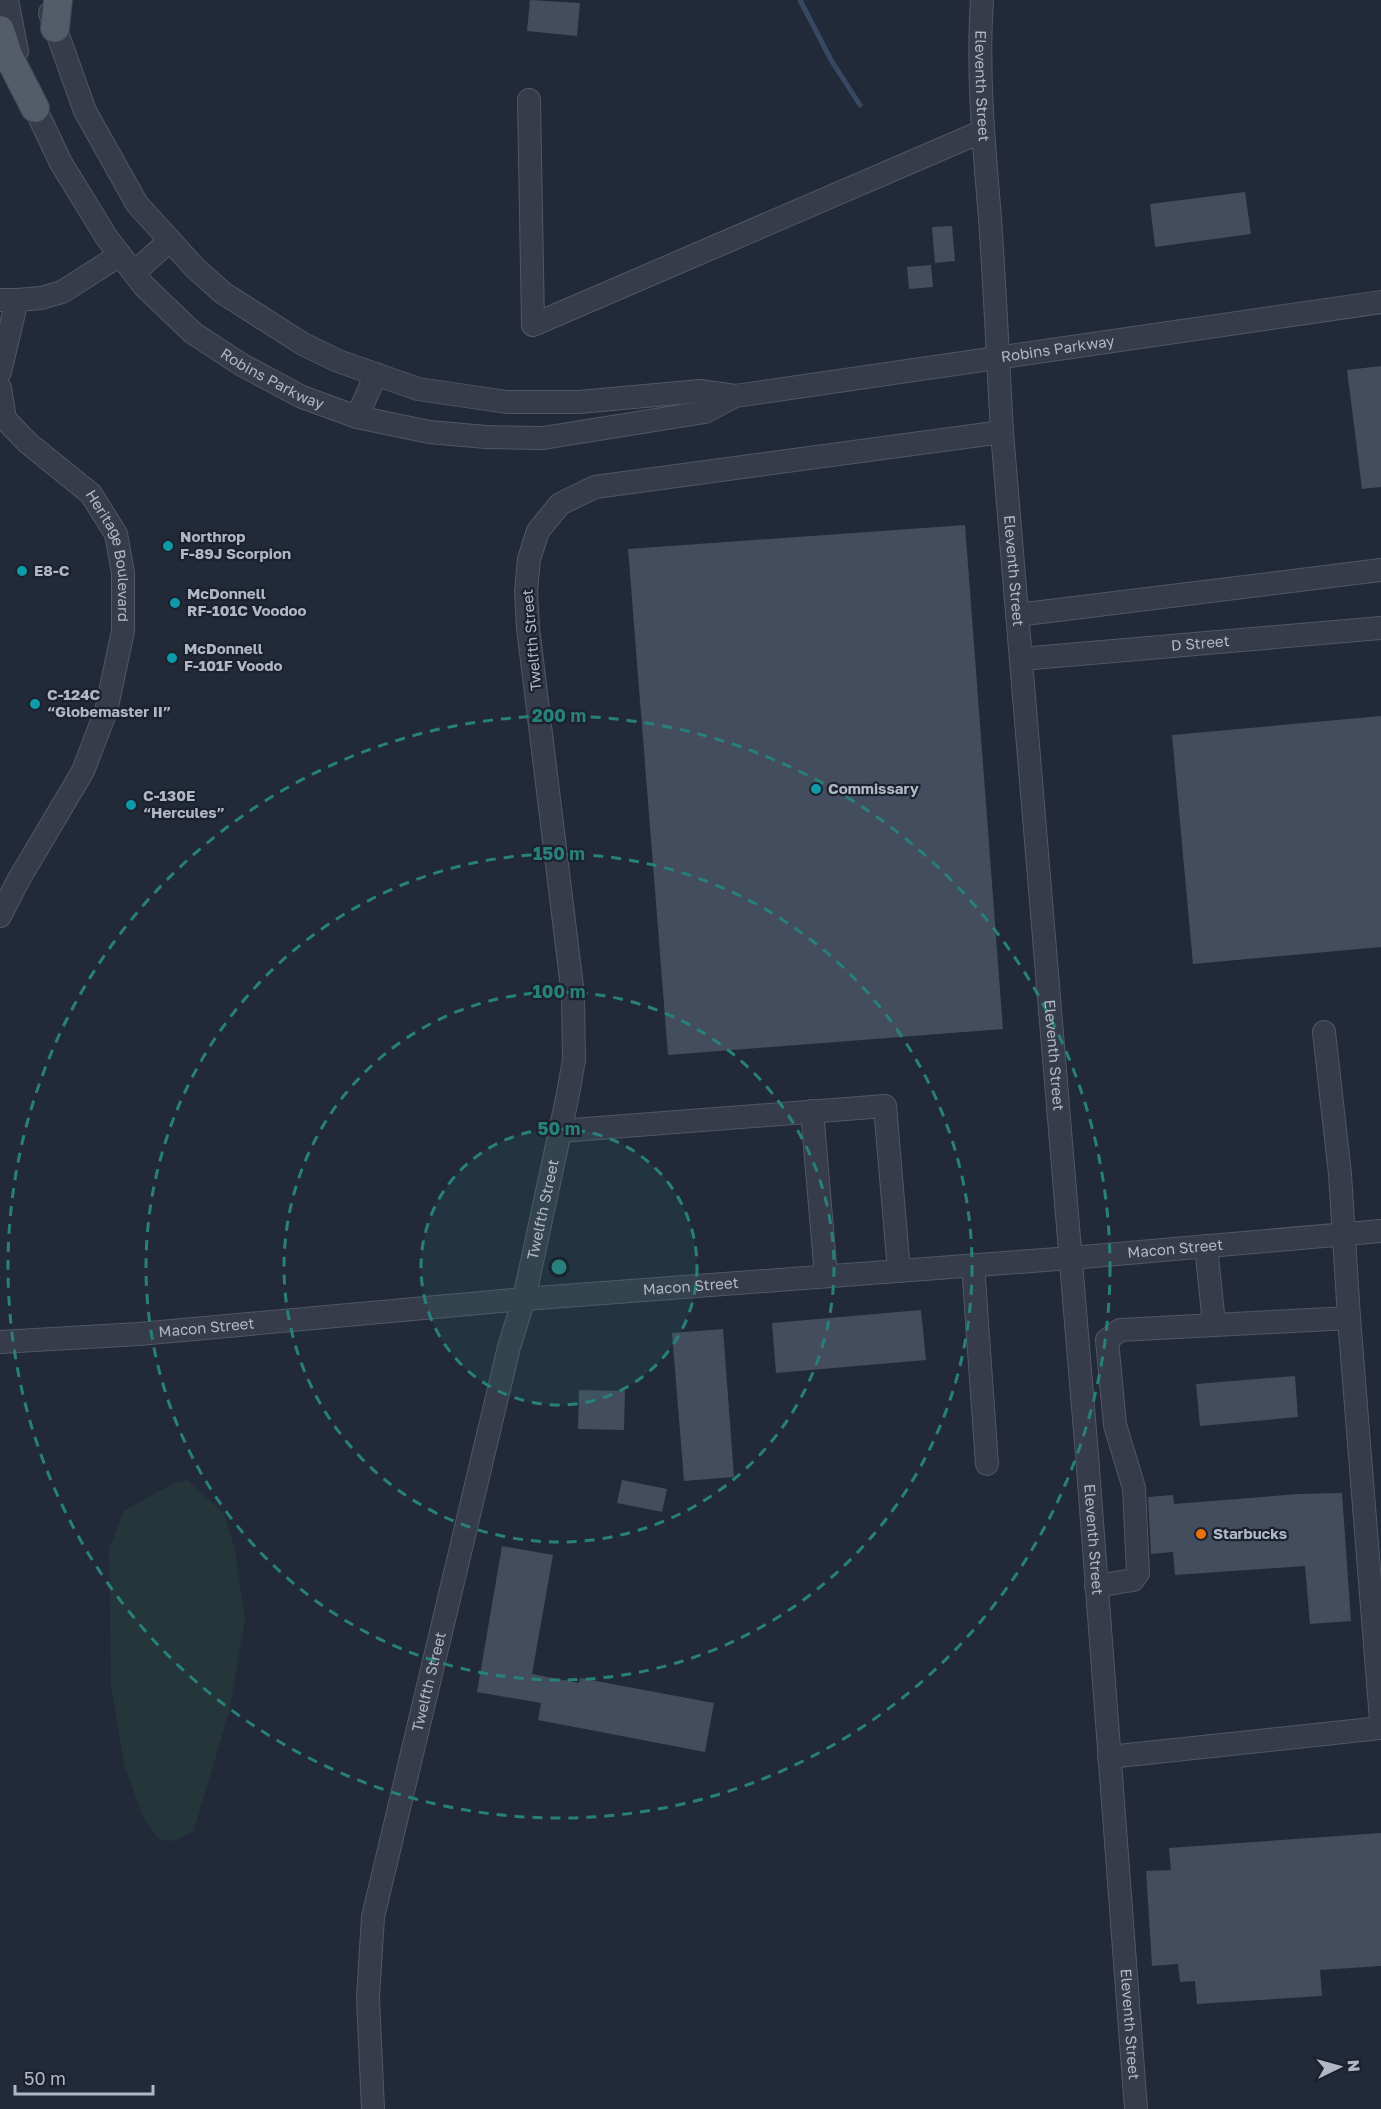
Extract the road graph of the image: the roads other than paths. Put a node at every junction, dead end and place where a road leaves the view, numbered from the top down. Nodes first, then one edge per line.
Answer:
1 (7, 0) edge
2 (46, 0) edge
3 (58, 0) edge
4 (982, 0) edge
5 (55, 28) junction
6 (0, 30) edge
7 (530, 100) dead end
8 (35, 108) junction
9 (983, 131) junction
10 (170, 240) junction
11 (120, 255) junction
12 (134, 273) junction
13 (8, 300) edge
14 (1381, 302) edge
15 (998, 359) junction
16 (0, 372) edge
17 (376, 374) junction
18 (0, 388) edge
19 (735, 396) junction
20 (529, 402) junction
21 (357, 417) junction
22 (1002, 432) junction
23 (524, 437) junction
24 (1381, 570) edge
25 (1017, 615) junction
26 (1381, 628) edge
27 (1021, 659) junction
28 (0, 916) edge
29 (1324, 1032) dead end
30 (812, 1111) junction
31 (560, 1131) junction
32 (1381, 1231) edge
33 (1343, 1234) junction
34 (1206, 1246) junction
35 (1071, 1258) junction
36 (972, 1265) junction
37 (899, 1271) junction
38 (826, 1276) junction
39 (524, 1299) junction
40 (1349, 1318) junction
41 (1214, 1324) junction
42 (0, 1342) edge
43 (987, 1464) dead end
44 (1374, 1541) edge
45 (1096, 1586) junction
46 (1381, 1720) edge
47 (1381, 1728) edge
48 (1109, 1756) junction
49 (373, 2109) edge
50 (1136, 2109) edge

1 - 8 street, Robins Parkway
2 - 5 street, Robins Parkway
3 - 5 main road
4 - 9 street, Eleventh Street
5 - 10 street, Robins Parkway
6 - 8 main road
7 - 9 street
8 - 11 street, Robins Parkway
9 - 15 street, Eleventh Street
10 - 12 street
10 - 17 street, Robins Parkway
11 - 12 street, Robins Parkway
11 - 13 street
12 - 21 street, Robins Parkway
13 - 16 street
14 - 15 street, Robins Parkway
15 - 19 street, Robins Parkway
15 - 22 street, Eleventh Street
17 - 20 street, Robins Parkway
17 - 21 street
18 - 28 street, Heritage Boulevard
19 - 20 street, Robins Parkway
19 - 23 street, Robins Parkway
20 - 23 street
21 - 23 street, Robins Parkway
22 - 25 street, Eleventh Street
22 - 31 street, Twelfth Street
24 - 25 street
25 - 27 street, Eleventh Street
26 - 27 street, D Street
27 - 35 street, Eleventh Street
29 - 33 street
30 - 31 street
30 - 37 street
30 - 38 street
31 - 39 street, Twelfth Street
32 - 33 street, Macon Street
33 - 34 street, Macon Street
33 - 40 street
34 - 35 street, Macon Street
34 - 41 street
35 - 36 street, Macon Street
35 - 45 street, Eleventh Street
36 - 37 street, Macon Street
36 - 43 street
37 - 38 street, Macon Street
38 - 39 street, Macon Street
39 - 42 street, Macon Street
39 - 49 street, Twelfth Street
40 - 41 street
40 - 44 street
41 - 45 street
44 - 46 street
45 - 48 street, Eleventh Street
47 - 48 street
48 - 50 street, Eleventh Street

